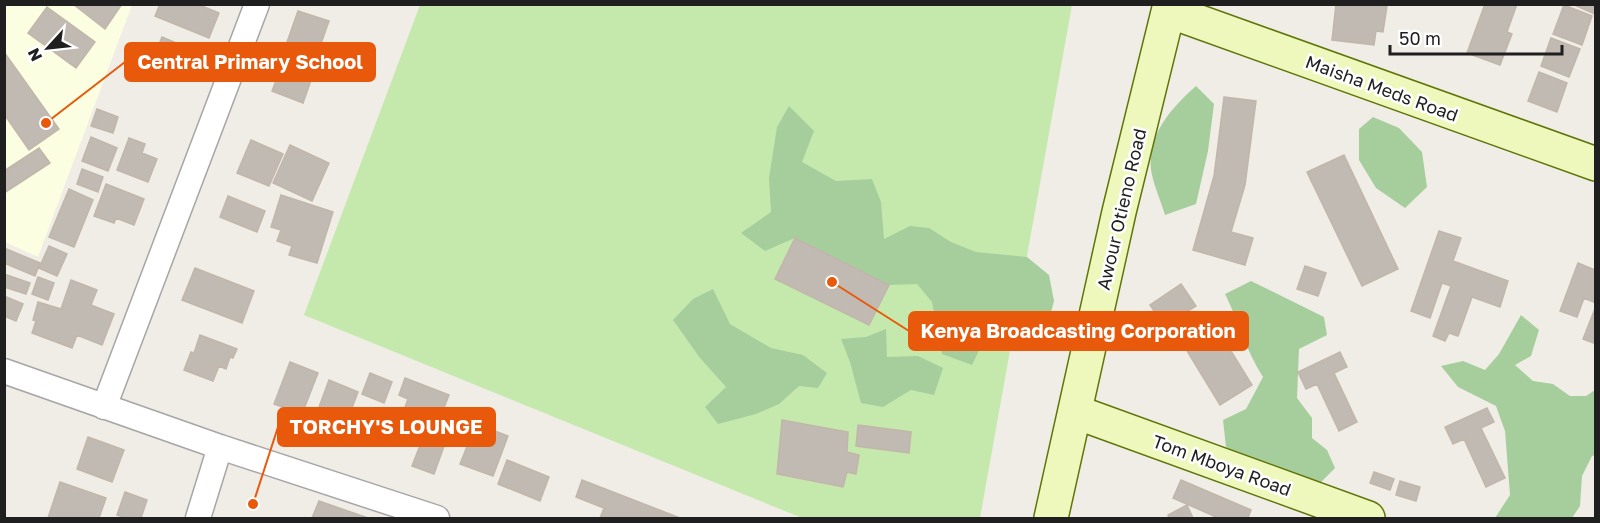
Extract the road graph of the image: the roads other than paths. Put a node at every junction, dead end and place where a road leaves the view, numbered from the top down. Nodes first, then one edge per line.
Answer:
1 (257, 4) edge
2 (1169, 8) edge
3 (1596, 164) edge
4 (4, 370) edge
5 (104, 407) junction
6 (1076, 412) junction
7 (220, 447) junction
8 (410, 514) edge
9 (198, 519) edge
10 (437, 519) edge
11 (1051, 519) edge
12 (1368, 519) edge

1 - 5 street
2 - 3 street, Maisha Meds Road
2 - 6 street, Awour Otieno Road
4 - 5 street
5 - 7 street
6 - 11 street, Awour Otieno Road
6 - 12 street, Tom Mboya Road
7 - 8 street
7 - 9 street
8 - 10 street

